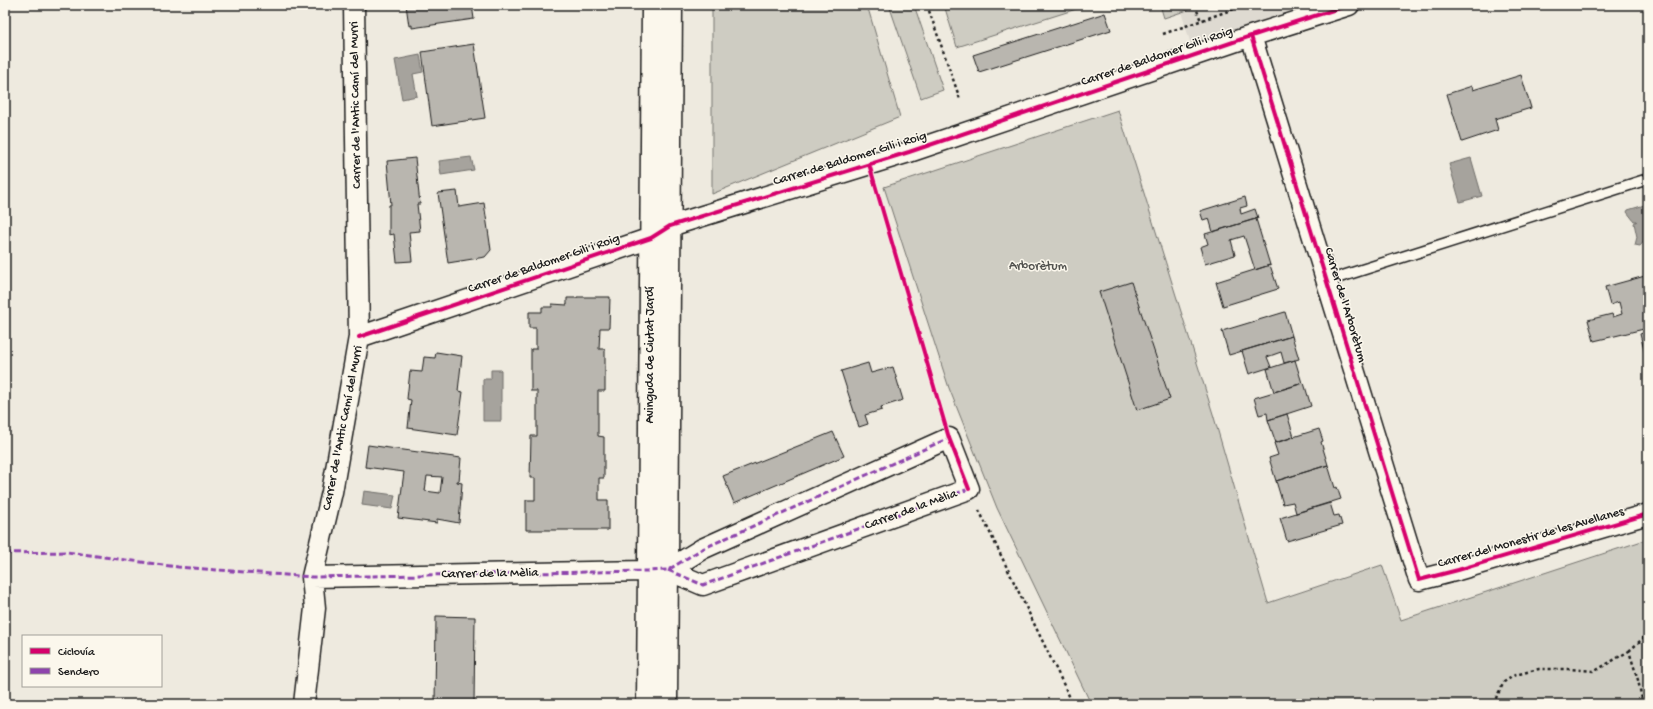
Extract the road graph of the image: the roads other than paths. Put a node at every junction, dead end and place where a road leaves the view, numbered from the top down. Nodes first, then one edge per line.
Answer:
1 (354, 5) edge
2 (652, 5) edge
3 (672, 5) edge
4 (1349, 5) edge
5 (1251, 36) junction
6 (1648, 179) edge
7 (670, 226) junction
8 (651, 238) junction
9 (1327, 281) junction
10 (360, 337) junction
11 (1648, 514) edge
12 (658, 571) junction
13 (312, 578) junction
14 (1419, 580) joint
15 (304, 704) edge
16 (647, 704) edge
17 (667, 704) edge

1 - 10 street, Carrer de l'Antic Camí del Murri
2 - 8 street, Avinguda de Ciutat Jardí
3 - 7 street, Avinguda de Ciutat Jardí
4 - 5 street, Carrer de Baldomer Gili i Roig
5 - 7 street, Carrer de Baldomer Gili i Roig
5 - 9 street, Carrer de l'Arborètum
6 - 9 lane
7 - 8 street, Carrer de Baldomer Gili i Roig
7 - 12 street, Avinguda de Ciutat Jardí
8 - 10 street, Carrer de Baldomer Gili i Roig
8 - 12 street, Avinguda de Ciutat Jardí
9 - 14 street, Carrer de l'Arborètum
10 - 13 street, Carrer de l'Antic Camí del Murri
11 - 14 street, Carrer del Monestir de les Avellanes
12 - 12 street, Carrer de la Mèlia
12 - 13 street, Carrer de la Mèlia
12 - 16 street, Avinguda de Ciutat Jardí
12 - 17 street, Avinguda de Ciutat Jardí
13 - 15 street, Carrer de l'Antic Camí del Murri

